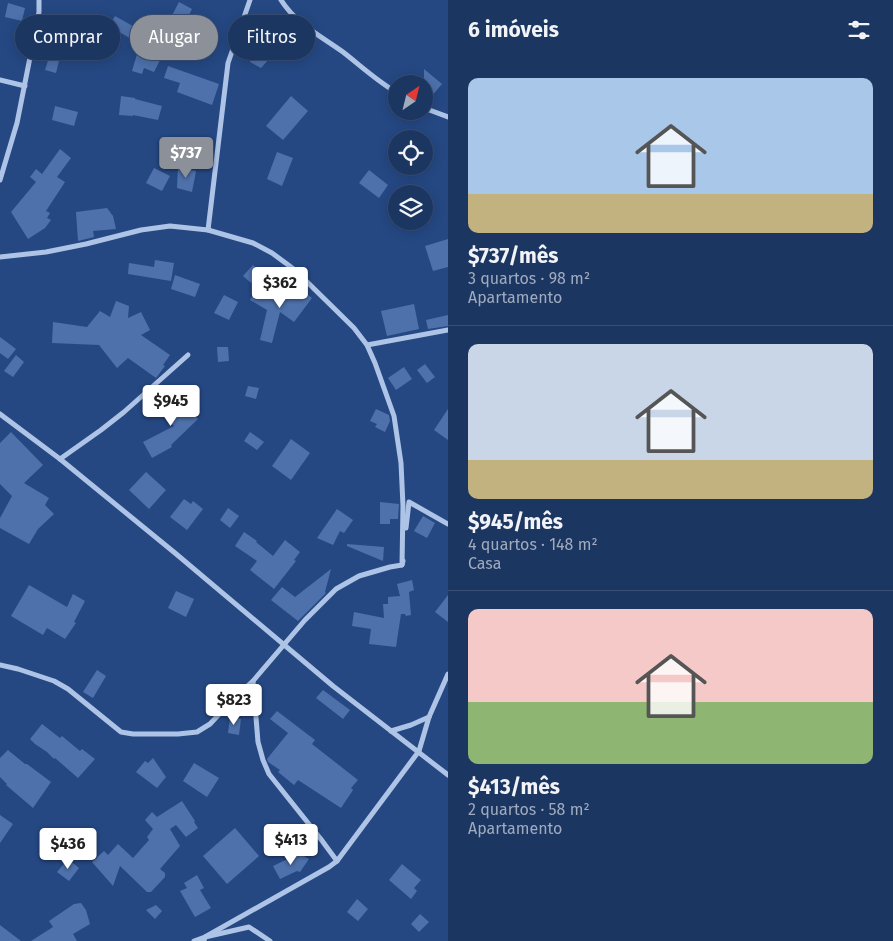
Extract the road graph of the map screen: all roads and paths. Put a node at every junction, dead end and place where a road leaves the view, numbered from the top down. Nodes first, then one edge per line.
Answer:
1 (39, 0) edge
2 (250, 0) edge
3 (281, 0) edge
4 (0, 80) edge
5 (25, 86) junction
6 (388, 87) edge
7 (433, 112) edge
8 (448, 118) edge
9 (0, 180) edge
10 (208, 230) junction
11 (0, 257) edge
12 (448, 330) edge
13 (367, 345) junction
14 (188, 355) dead end
15 (0, 414) edge
16 (60, 460) junction
17 (448, 524) edge
18 (402, 564) junction
19 (283, 645) junction
20 (0, 665) edge
21 (448, 674) edge
22 (253, 681) junction
23 (429, 717) junction
24 (391, 731) junction
25 (419, 752) junction
26 (448, 775) edge
27 (337, 861) junction
28 (205, 939) edge
29 (194, 941) edge
30 (270, 941) edge

1 - 5 street
2 - 10 street
3 - 6 street
4 - 5 street
5 - 9 street
7 - 8 street
10 - 11 street
10 - 13 street
12 - 13 street
13 - 18 street
14 - 16 street
15 - 16 street
16 - 19 street
17 - 18 street
18 - 19 street
19 - 22 street
19 - 24 street
20 - 22 street
21 - 23 street
22 - 27 street
23 - 24 street
23 - 25 street
24 - 25 street
25 - 26 street
25 - 27 street
27 - 28 street
28 - 29 street
28 - 30 street

